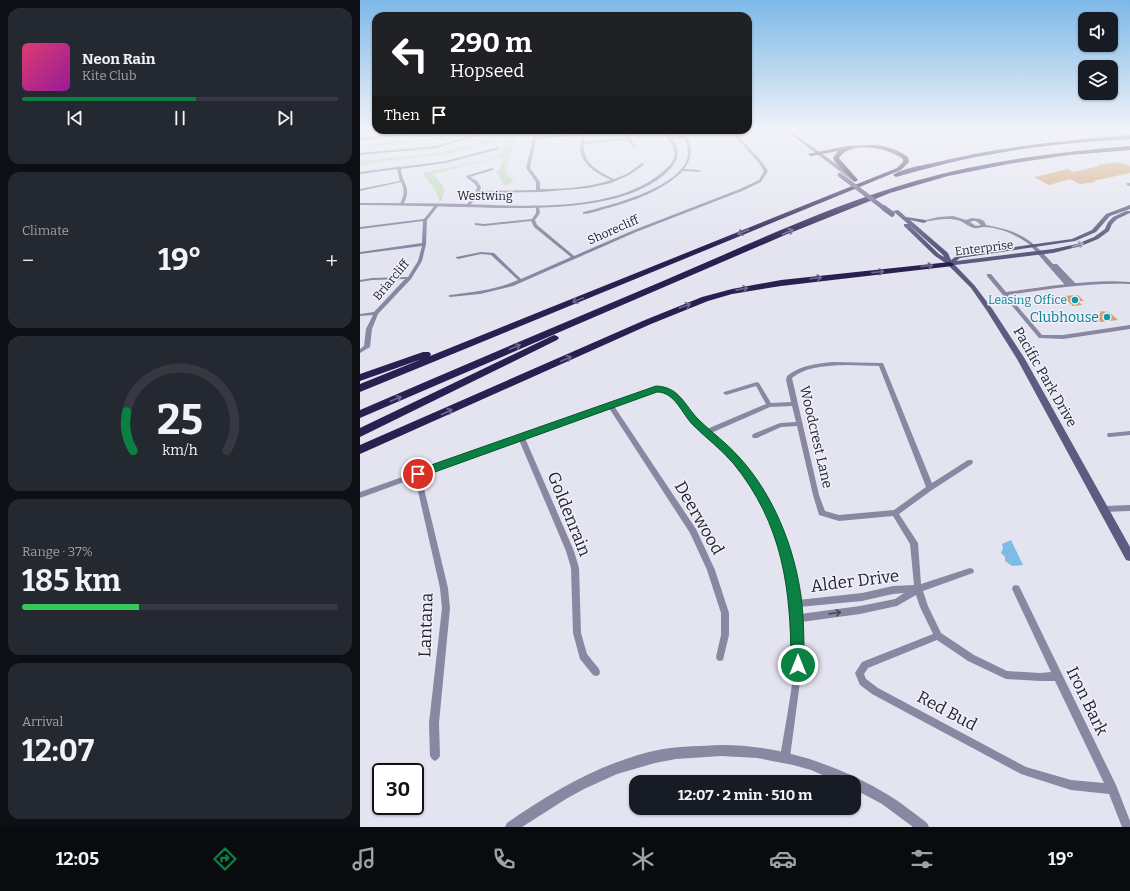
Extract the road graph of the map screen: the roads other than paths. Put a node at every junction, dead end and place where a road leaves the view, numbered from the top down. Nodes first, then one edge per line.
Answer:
1 (389, 169) edge
2 (399, 169) edge
3 (492, 169) dead end
4 (528, 169) edge
5 (594, 169) edge
6 (638, 169) edge
7 (667, 169) edge
8 (765, 169) edge
9 (837, 169) edge
10 (842, 169) edge
11 (898, 169) edge
12 (920, 169) edge
13 (974, 169) edge
14 (683, 170) joint
15 (699, 171) dead end
16 (360, 173) edge
17 (844, 173) junction
18 (613, 180) junction
19 (854, 180) joint
20 (403, 181) junction
21 (360, 190) edge
22 (538, 190) junction
23 (478, 192) junction
24 (360, 204) edge
25 (402, 204) junction
26 (437, 205) junction
27 (468, 205) junction
28 (538, 207) junction
29 (1130, 207) edge
30 (1130, 211) edge
31 (894, 212) junction
32 (584, 213) dead end
33 (779, 217) junction
34 (905, 218) junction
35 (425, 220) junction
36 (533, 220) junction
37 (924, 221) junction
38 (476, 224) dead end
39 (916, 227) junction
40 (360, 228) edge
41 (424, 244) junction
42 (938, 246) junction
43 (1033, 246) junction
44 (752, 247) junction
45 (1040, 252) junction
46 (360, 253) edge
47 (969, 255) junction
48 (458, 258) dead end
49 (574, 258) junction
50 (950, 264) junction
51 (990, 275) dead end
52 (409, 278) junction
53 (520, 280) junction
54 (360, 281) edge
55 (1130, 283) edge
56 (1070, 284) junction
57 (1004, 294) junction
58 (450, 296) dead end
59 (376, 312) junction
60 (360, 315) edge
61 (522, 323) junction
62 (1130, 327) edge
63 (360, 351) edge
64 (360, 378) edge
65 (360, 388) edge
66 (726, 393) dead end
67 (794, 404) junction
68 (769, 405) junction
69 (610, 406) junction
70 (360, 414) edge
71 (798, 424) junction
72 (707, 432) junction
73 (360, 433) edge
74 (1130, 433) edge
75 (1110, 435) dead end
76 (755, 436) dead end
77 (521, 437) junction
78 (360, 450) edge
79 (970, 462) dead end
80 (418, 474) junction
81 (930, 488) junction
82 (360, 495) edge
83 (1130, 508) edge
84 (1104, 509) junction
85 (894, 512) junction
86 (1130, 557) edge
87 (970, 571) dead end
88 (918, 589) junction
89 (1016, 589) dead end
90 (795, 604) junction
91 (796, 619) junction
92 (938, 636) junction
93 (720, 657) dead end
94 (596, 672) dead end
95 (1058, 676) junction
96 (435, 756) dead end
97 (785, 757) junction
98 (834, 775) edge
99 (861, 786) edge
100 (1112, 788) junction
101 (512, 827) edge
102 (923, 827) edge
103 (1128, 827) edge

1 - 16 street
2 - 20 street
3 - 23 street
4 - 22 street
5 - 18 street
6 - 18 street
7 - 28 street, Westwing
8 - 49 street, Shorecliff
9 - 17 main road
10 - 17 highway
11 - 33 highway
12 - 33 highway
44 -> 13 highway
14 - 15 street
14 - 32 street
17 - 19 highway
17 - 31 main road, bridge
18 - 22 street
19 - 31 main road
20 - 21 street
20 - 25 street
22 - 23 street
23 - 27 street
24 - 25 street, Westwing
25 - 26 street, Westwing
26 - 27 street, Westwing
26 - 35 street
27 - 28 street, Westwing
28 - 36 street
29 - 43 main road, Enterprise
45 -> 30 main road, Enterprise
31 - 34 main road, Pacific Park Drive
31 - 50 main road
33 -> 61 highway
34 - 37 main road
34 - 39 main road, Pacific Park Drive
35 - 40 street
35 - 41 street, Briarcliff
36 - 38 street
36 - 49 street
37 - 39 main road
37 - 43 street
39 - 42 main road, Pacific Park Drive
41 - 46 street
41 - 52 street, Briarcliff
42 - 47 main road
42 - 50 main road, Pacific Park Drive
43 - 45 street
43 - 47 main road, Enterprise
70 -> 44 highway
44 - 73 highway
45 - 50 main road, Enterprise
45 - 56 street
47 - 50 main road, Enterprise
48 - 53 street
49 - 53 street, Shorecliff
78 -> 50 highway
50 - 84 main road, Pacific Park Drive
51 - 57 street
52 - 54 street
52 - 59 street, Briarcliff
53 - 58 street, Shorecliff
55 - 56 street
56 - 57 street
57 - 62 street
59 - 60 street
59 - 63 street, Briarcliff
61 - 64 highway
61 - 65 highway
66 - 68 street
67 - 68 street
67 - 71 street, Woodcrest Lane
67 - 81 street, Woodcrest Lane
68 - 72 street
69 - 72 street
69 - 77 street
69 - 93 street, Deerwood
71 - 76 street
71 - 85 street, Woodcrest Lane
72 - 90 street
74 - 75 street
77 - 80 street
77 - 94 street, Goldenrain
79 - 81 street, Woodcrest Lane
80 - 82 street
80 - 96 street, Lantana
81 - 85 street, Woodcrest Lane
83 - 84 street
84 - 86 main road, Pacific Park Drive
85 - 88 street
87 - 88 street, Alder Drive
88 - 90 street, Alder Drive
91 -> 88 street, Alder Drive
88 - 92 street
89 - 95 street, Iron Bark
90 - 91 street
91 - 97 street
92 - 95 street
92 - 100 street, Red Bud
95 - 100 street, Iron Bark
97 - 98 street
97 - 101 street
99 - 102 street
100 - 103 street, Iron Bark

